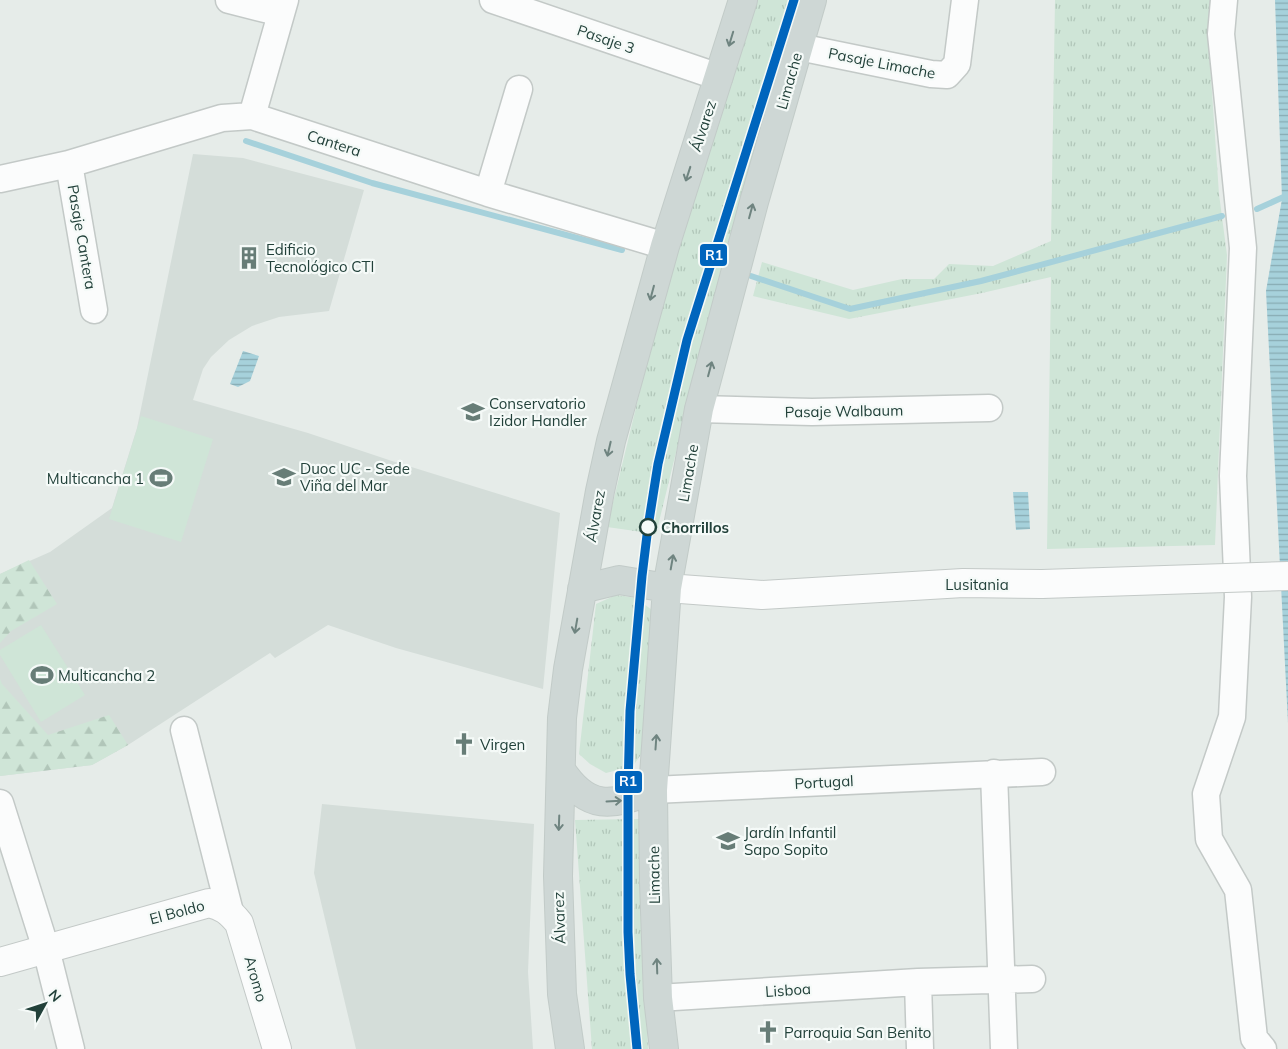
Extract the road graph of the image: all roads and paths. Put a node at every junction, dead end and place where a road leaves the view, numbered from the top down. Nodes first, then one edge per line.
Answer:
1 (229, 0) edge
2 (493, 0) edge
3 (743, 0) edge
4 (812, 0) edge
5 (965, 0) edge
6 (1224, 0) edge
7 (283, 6) edge
8 (799, 47) junction
9 (718, 77) junction
10 (519, 89) dead end
11 (252, 116) junction
12 (69, 164) junction
13 (0, 179) edge
14 (488, 193) junction
15 (665, 246) junction
16 (94, 310) dead end
17 (989, 408) dead end
18 (699, 409) junction
19 (1288, 576) edge
20 (667, 588) junction
21 (582, 589) junction
22 (184, 730) dead end
23 (561, 770) junction
24 (1042, 772) dead end
25 (994, 773) junction
26 (653, 790) junction
27 (0, 802) edge
28 (230, 912) junction
29 (46, 948) junction
30 (0, 962) edge
31 (1032, 979) dead end
32 (1003, 980) junction
33 (918, 982) junction
34 (658, 998) junction
35 (71, 1049) edge
36 (277, 1049) edge
37 (570, 1049) edge
38 (664, 1049) edge
39 (920, 1049) edge
40 (1004, 1049) edge
41 (1262, 1049) edge

1 - 7 street
2 - 9 street, Pasaje 3
3 -> 9 main road, Álvarez
4 - 8 main road, Limache
5 - 8 street, Pasaje Limache
6 - 41 street
7 - 11 street
18 -> 8 main road, Limache
9 -> 15 main road, Álvarez
10 - 14 street
11 - 12 street, Cantera
11 - 14 street, Cantera
12 - 13 street, Cantera
12 - 16 street, Pasaje Cantera
14 - 15 street, Cantera
15 -> 21 main road, Álvarez
17 - 18 street, Pasaje Walbaum
20 -> 18 main road, Limache
19 - 20 street, Lusitania, bridge
20 - 21 main road
26 -> 20 main road, Limache
21 -> 23 main road, Álvarez
22 - 28 street
23 -> 26 main road
23 -> 37 main road, Álvarez
24 - 25 street, Portugal
25 - 26 street, Portugal
25 - 32 street
34 -> 26 main road, Limache
27 - 29 street
28 - 29 street, El Boldo
28 - 36 street, Aromo
29 - 30 street, El Boldo
29 - 35 street
31 - 32 street, Lisboa
32 - 33 street, Lisboa
32 - 40 street
33 - 34 street, Lisboa
33 - 39 street
34 - 38 main road, Limache

